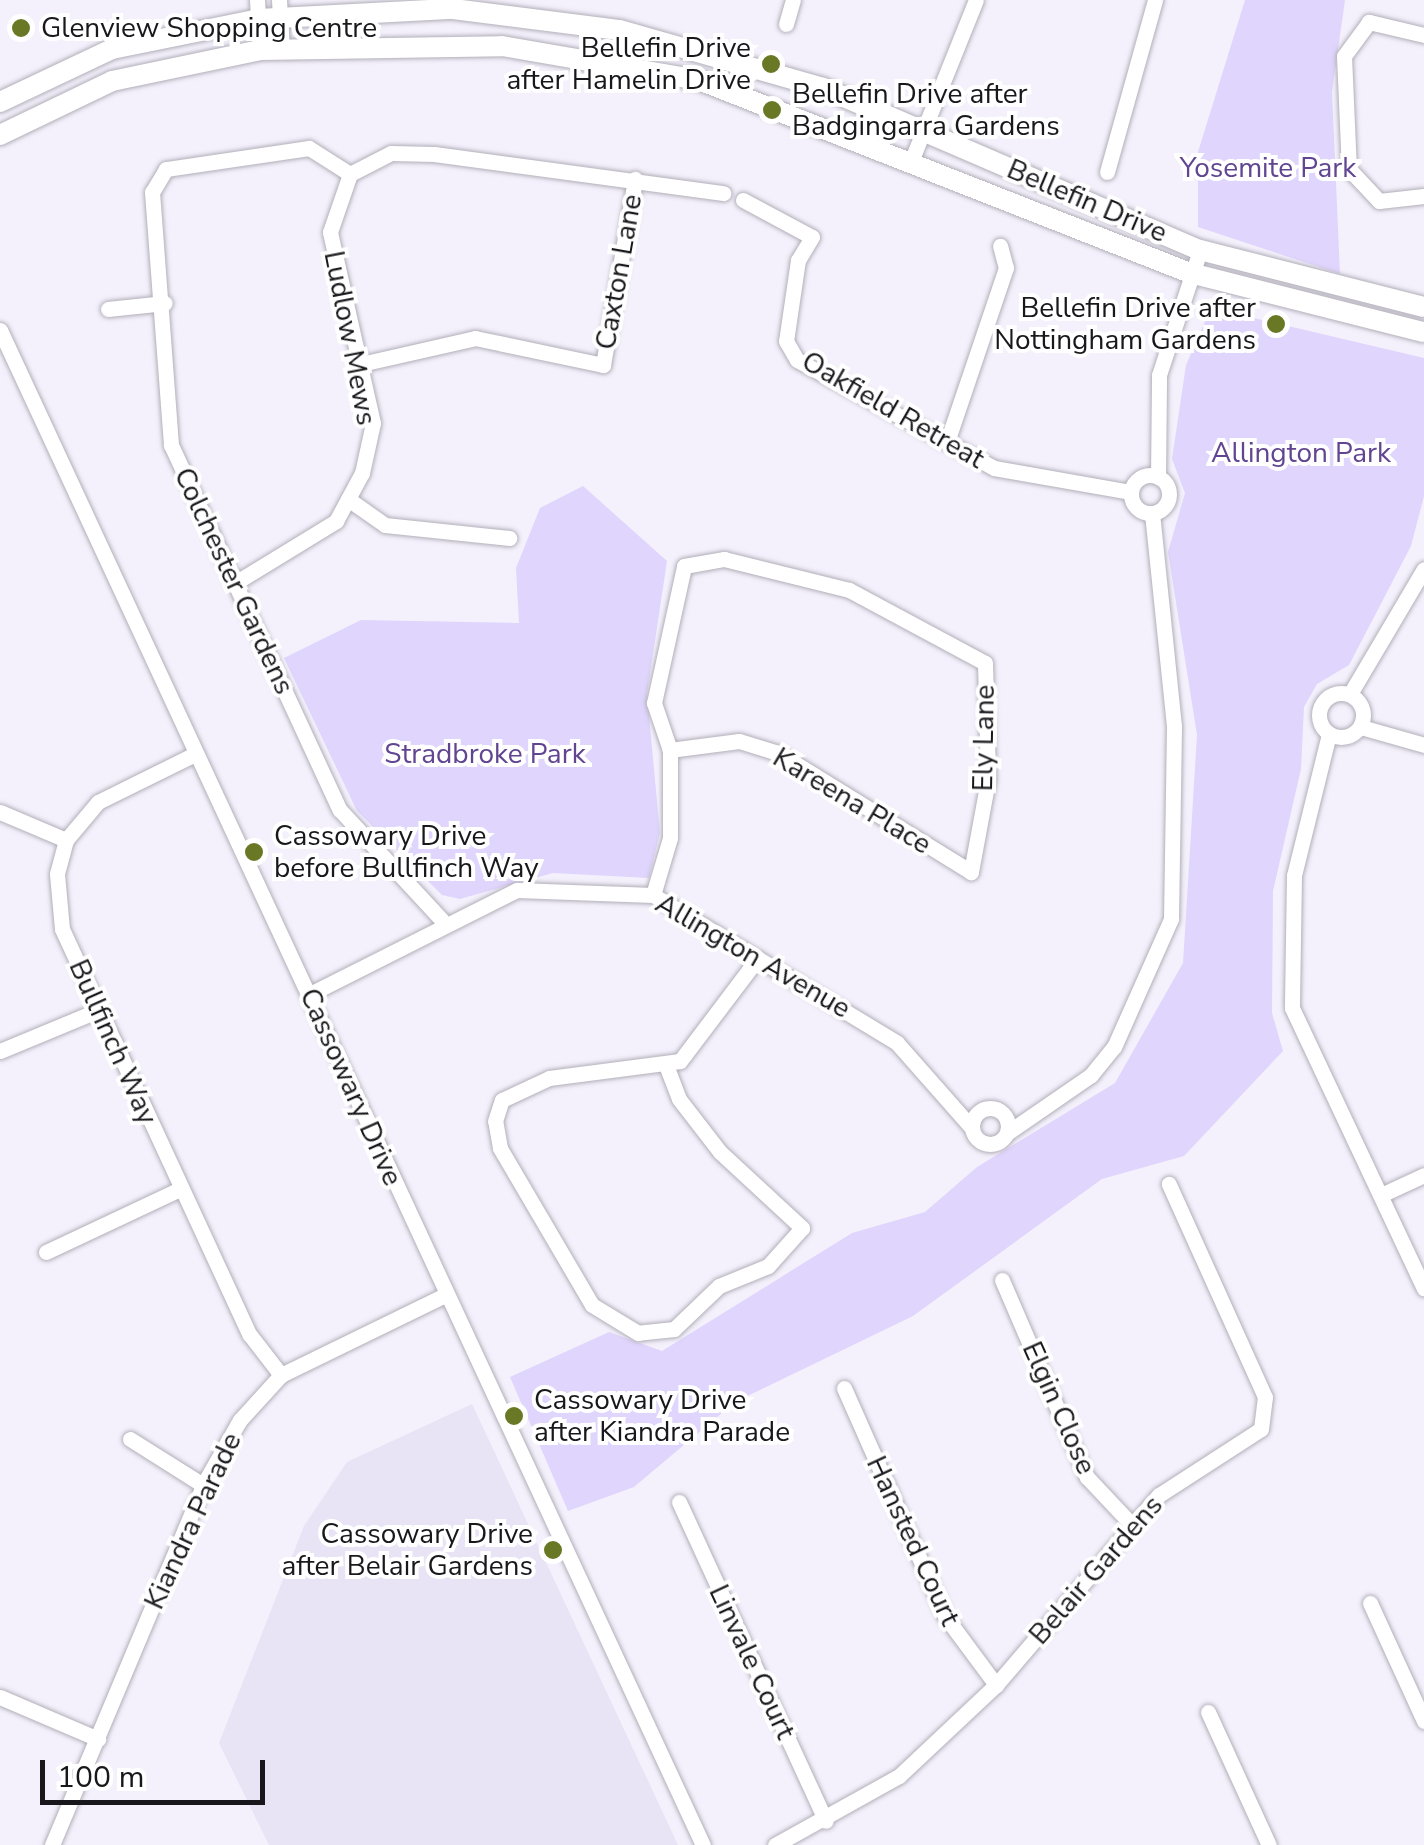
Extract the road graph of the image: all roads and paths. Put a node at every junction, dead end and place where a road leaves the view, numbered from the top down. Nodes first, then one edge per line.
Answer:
1 (793, 0) edge
2 (976, 0) edge
3 (1155, 0) edge
4 (258, 9) edge
5 (280, 9) edge
6 (786, 24) dead end
7 (1424, 35) edge
8 (260, 50) junction
9 (282, 50) junction
10 (0, 102) edge
11 (924, 131) junction
12 (0, 135) edge
13 (912, 159) junction
14 (1107, 172) dead end
15 (350, 174) junction
16 (635, 179) junction
17 (723, 193) dead end
18 (1424, 196) edge
19 (743, 200) dead end
20 (1000, 246) dead end
21 (1200, 250) junction
22 (1190, 273) junction
23 (166, 303) junction
24 (1424, 306) edge
25 (108, 309) dead end
26 (0, 330) edge
27 (1424, 332) edge
28 (361, 364) junction
29 (948, 438) junction
30 (1158, 476) junction
31 (1130, 492) junction
32 (348, 499) junction
33 (1152, 514) junction
34 (510, 538) dead end
35 (1424, 569) edge
36 (235, 583) junction
37 (1350, 694) junction
38 (1361, 727) junction
39 (1329, 734) junction
40 (1424, 745) edge
41 (670, 750) junction
42 (195, 754) junction
43 (0, 812) edge
44 (66, 840) junction
45 (971, 872) joint
46 (653, 895) junction
47 (442, 920) junction
48 (758, 958) junction
49 (310, 994) junction
50 (99, 1010) junction
51 (0, 1051) edge
52 (666, 1065) junction
53 (1036, 1112) junction
54 (1003, 1114) junction
55 (975, 1120) junction
56 (1006, 1133) junction
57 (1424, 1175) edge
58 (1169, 1184) dead end
59 (180, 1189) junction
60 (1381, 1195) junction
61 (46, 1252) dead end
62 (1002, 1280) dead end
63 (1424, 1288) edge
64 (445, 1295) junction
65 (281, 1375) junction
66 (844, 1388) dead end
67 (130, 1439) dead end
68 (204, 1485) junction
69 (679, 1502) dead end
70 (1132, 1524) junction
71 (1370, 1604) dead end
72 (996, 1685) junction
73 (0, 1697) edge
74 (1208, 1712) dead end
75 (1424, 1722) edge
76 (98, 1738) junction
77 (826, 1821) junction
78 (52, 1845) edge
79 (702, 1845) edge
80 (775, 1845) edge
81 (1269, 1845) edge

1 - 6 street
2 - 11 street
3 - 14 street
4 - 5 main road, Bellefin Drive
4 - 8 street
4 - 10 main road, Bellefin Drive
5 - 9 street
5 - 11 main road, Bellefin Drive
7 - 18 street
8 - 9 main road, Bellefin Drive
8 - 12 main road, Bellefin Drive
9 - 13 main road, Bellefin Drive
11 - 13 street
11 - 21 main road, Bellefin Drive
13 - 22 main road, Bellefin Drive
15 - 16 street
15 - 23 street, Colchester Gardens
15 - 28 street, Ludlow Mews
16 - 17 street
16 - 28 street, Caxton Lane
19 - 29 street, Oakfield Retreat
20 - 29 street
21 - 22 street
21 - 24 main road, Bellefin Drive
22 - 27 main road, Bellefin Drive
22 - 30 street
23 - 25 street
23 - 36 street, Colchester Gardens
26 - 42 street, Cassowary Drive
28 - 32 street, Ludlow Mews
29 - 31 street, Oakfield Retreat
30 - 31 street
30 - 33 street
31 - 33 street
32 - 34 street
32 - 36 street, Ludlow Mews
33 - 53 street
35 - 37 street
36 - 47 street, Colchester Gardens
37 - 38 street
37 - 39 street
38 - 39 street
38 - 40 street
39 - 60 street
41 - 45 street, Kareena Place
41 - 45 street, Ely Lane
41 - 46 street
42 - 44 street
42 - 49 street, Cassowary Drive
43 - 44 street
44 - 50 street, Bullfinch Way
46 - 47 street, Allington Avenue
46 - 48 street, Allington Avenue
47 - 49 street, Allington Avenue
48 - 52 street
48 - 55 street, Allington Avenue
49 - 64 street, Cassowary Drive
50 - 51 street
50 - 59 street, Bullfinch Way
52 - 52 street
53 - 54 street
53 - 56 street
54 - 55 street
54 - 56 street
55 - 56 street
57 - 60 street
58 - 70 street, Belair Gardens
59 - 61 street
59 - 65 street, Bullfinch Way
60 - 63 street
62 - 70 street, Elgin Close
64 - 65 street, Kiandra Parade
64 - 79 street, Cassowary Drive
65 - 68 street, Kiandra Parade
66 - 72 street, Hansted Court
67 - 68 street
68 - 76 street, Kiandra Parade
69 - 77 street, Linvale Court
70 - 72 street, Belair Gardens
71 - 75 street
72 - 77 street, Belair Gardens
73 - 76 street
74 - 81 street
76 - 78 street, Kiandra Parade
77 - 80 street, Belair Gardens

